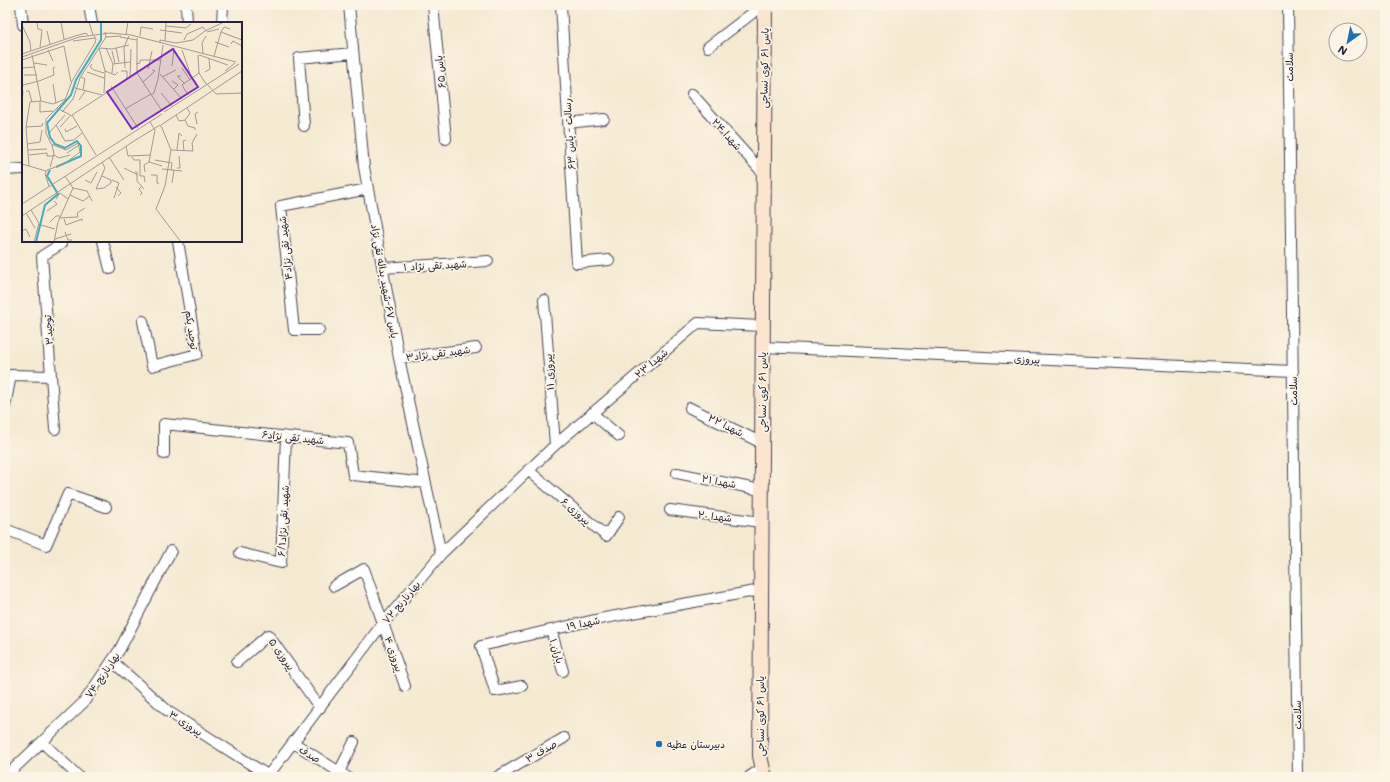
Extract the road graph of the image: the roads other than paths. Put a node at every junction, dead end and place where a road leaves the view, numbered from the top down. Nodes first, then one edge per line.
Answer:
1 (20, 5) edge
2 (89, 5) edge
3 (186, 5) edge
4 (223, 5) edge
5 (349, 5) edge
6 (433, 5) edge
7 (561, 5) edge
8 (764, 5) edge
9 (1288, 5) edge
10 (23, 22) edge
11 (92, 22) edge
12 (187, 22) edge
13 (222, 22) edge
14 (708, 47) dead end
15 (353, 53) junction
16 (692, 94) dead end
17 (604, 119) dead end
18 (568, 123) junction
19 (304, 126) dead end
20 (446, 139) dead end
21 (22, 169) edge
22 (5, 170) edge
23 (763, 173) junction
24 (368, 189) junction
25 (60, 242) edge
26 (103, 242) edge
27 (178, 242) edge
28 (610, 260) dead end
29 (488, 262) dead end
30 (383, 268) junction
31 (110, 269) dead end
32 (544, 300) dead end
33 (143, 321) dead end
34 (762, 326) junction
35 (319, 330) dead end
36 (762, 347) junction
37 (476, 348) dead end
38 (399, 358) junction
39 (1293, 370) junction
40 (51, 376) junction
41 (5, 406) edge
42 (690, 408) dead end
43 (592, 413) junction
44 (55, 429) dead end
45 (619, 436) dead end
46 (286, 437) junction
47 (762, 443) junction
48 (555, 445) junction
49 (164, 454) dead end
50 (528, 470) junction
51 (677, 473) dead end
52 (426, 483) junction
53 (761, 490) junction
54 (106, 507) dead end
55 (670, 510) dead end
56 (619, 517) dead end
57 (761, 522) junction
58 (5, 528) edge
59 (171, 551) dead end
60 (240, 553) dead end
61 (441, 554) junction
62 (334, 586) dead end
63 (761, 590) junction
64 (384, 623) junction
65 (551, 630) junction
66 (112, 661) junction
67 (237, 662) dead end
68 (563, 671) dead end
69 (405, 686) dead end
70 (522, 686) dead end
71 (320, 708) junction
72 (564, 738) dead end
73 (42, 742) junction
74 (354, 742) dead end
75 (294, 744) junction
76 (764, 772) edge
77 (343, 774) edge
78 (268, 776) edge
79 (5, 777) edge
80 (79, 777) edge
81 (497, 777) edge
82 (749, 777) edge
83 (1298, 777) edge

1 - 10 street
2 - 11 street
3 - 12 street
4 - 13 street
5 - 15 street, یاس ۶۷-شهید یداله تقی نژاد
6 - 20 street, یاس ۶۵
7 - 18 street, رسالت - یاس ۶۳
8 - 14 street
8 - 23 street, یاس ۶۱ کوی نساجی
9 - 39 street, سلامت
15 - 19 street
15 - 24 street, یاس ۶۷-شهید یداله تقی نژاد
16 - 23 street, شهدا ۲۴
17 - 18 street
18 - 28 street, رسالت - یاس ۶۳
21 - 22 street
23 - 34 street, یاس ۶۱ کوی نساجی
24 - 30 street, یاس ۶۷-شهید یداله تقی نژاد
24 - 35 street, شهید تقی نژاد۴
25 - 40 street, توحید۳
26 - 31 street
27 - 33 street, توحید یکم
29 - 30 street, شهید تقی نژاد ۱
30 - 38 street, یاس ۶۷-شهید یداله تقی نژاد
32 - 48 street, پیروزی ۱۱
34 - 36 street, یاس ۶۱ کوی نساجی
34 - 43 street, شهدا ۲۳
36 - 39 street, پیروزی
36 - 47 street, یاس ۶۱ کوی نساجی
37 - 38 street, شهید تقی نژاد۳
38 - 52 street, یاس ۶۷-شهید یداله تقی نژاد
39 - 83 street, سلامت
40 - 41 street
40 - 44 street, توحید۳
42 - 47 street, شهدا ۲۲
43 - 45 street
43 - 48 street, شهدا ۲۳
46 - 49 street, شهید تقی نژاد۶
46 - 52 street, شهید تقی نژاد۶
46 - 60 street, شهید تقی نژاد۶/۱
47 - 53 street, یاس ۶۱ کوی نساجی
48 - 50 street, بهارنارنج ۷۲
50 - 56 street, پیروزی ۶
50 - 61 street, بهارنارنج ۷۲
51 - 53 street, شهدا ۲۱
52 - 61 street, یاس ۶۷-شهید یداله تقی نژاد
53 - 57 street, یاس ۶۱ کوی نساجی
54 - 58 street
55 - 57 street, شهدا ۲۰
57 - 63 street, یاس ۶۱ کوی نساجی
59 - 66 street, بهارنارنج ۷۴
61 - 64 street, بهارنارنج ۷۲
62 - 64 street, پیروزی ۴
63 - 65 street, شهدا ۱۹
63 - 76 street, یاس ۶۱ کوی نساجی
64 - 69 street, پیروزی ۴
64 - 71 street, بهارنارنج ۷۲
65 - 68 street, باران ۱
65 - 70 street, شهدا ۱۹
66 - 73 street, بهارنارنج ۷۴
66 - 78 street, پیروزی ۳
67 - 71 street, پیروزی ۵
71 - 75 street, بهارنارنج ۷۲
72 - 81 street, صدف ۳
73 - 79 street, بهارنارنج ۷۴
73 - 80 street
74 - 77 street
75 - 77 street, صدف
75 - 78 street, بهارنارنج ۷۲
76 - 82 street

